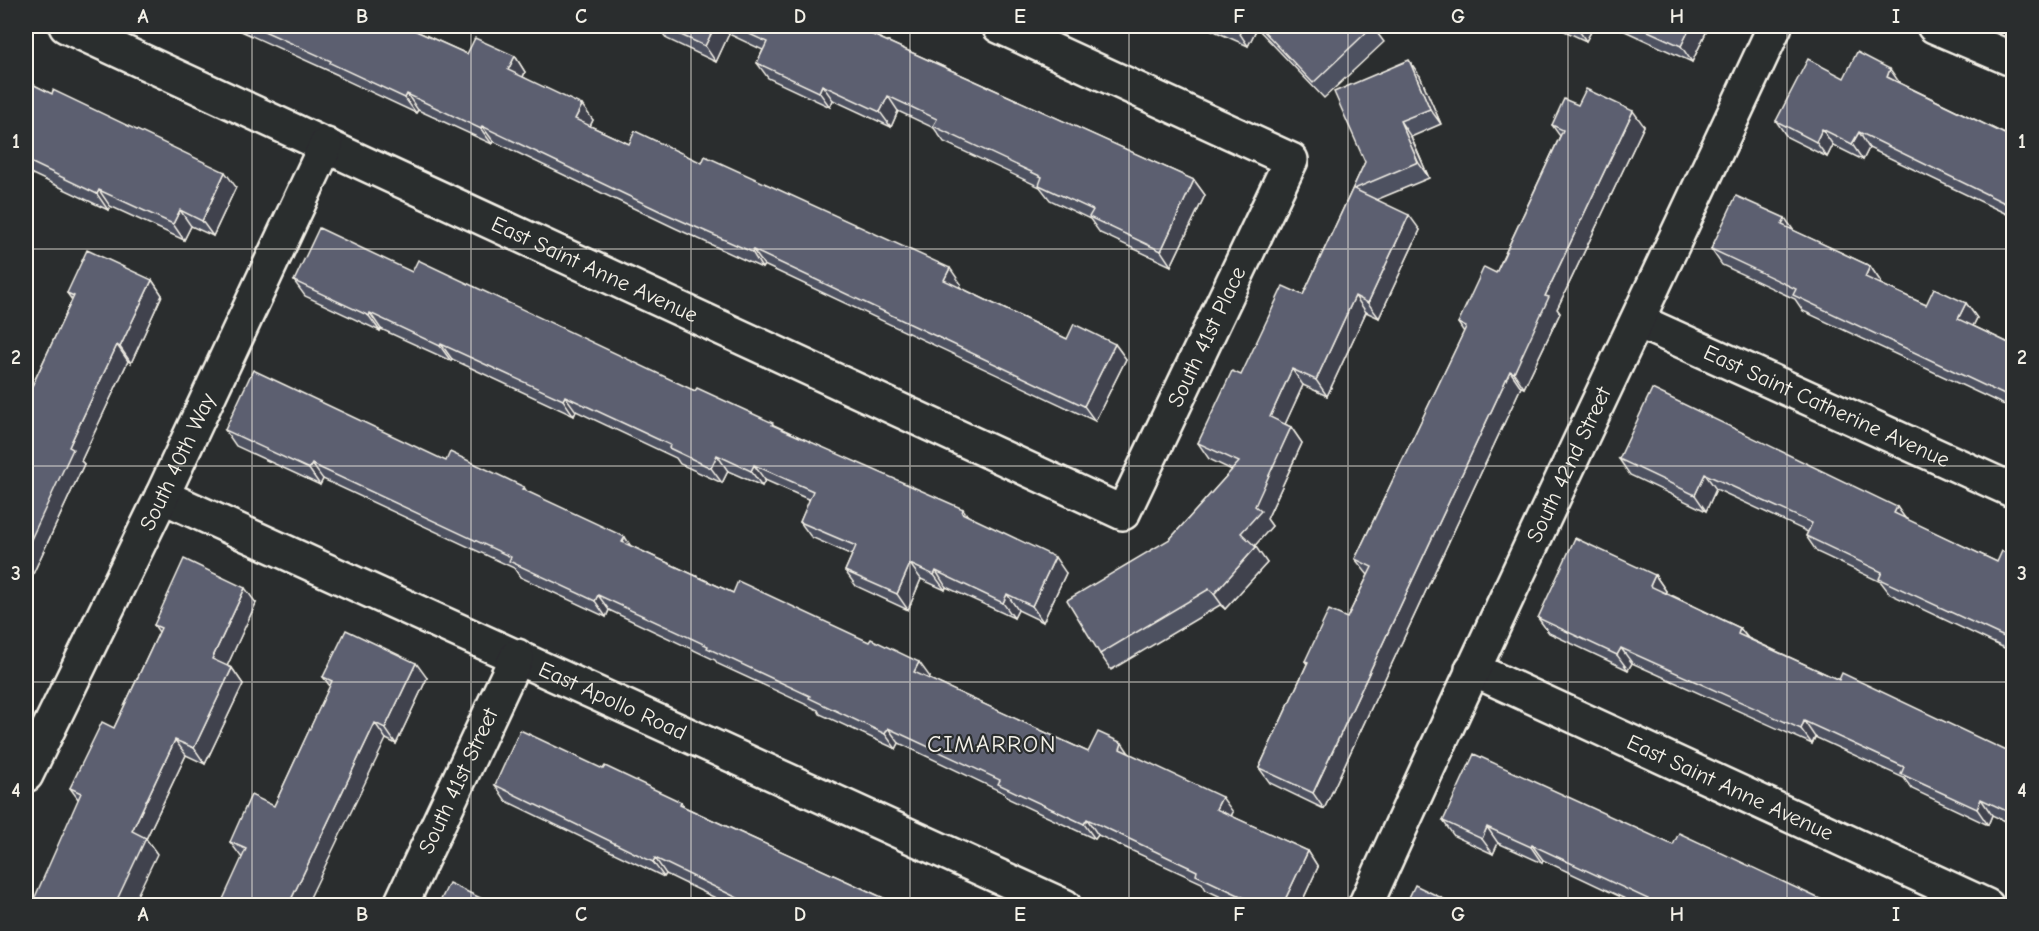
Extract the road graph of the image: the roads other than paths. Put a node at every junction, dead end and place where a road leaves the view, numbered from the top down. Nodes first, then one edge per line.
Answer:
1 (66, 26) edge
2 (999, 26) edge
3 (1775, 26) edge
4 (1934, 26) edge
5 (2013, 60) edge
6 (326, 145) junction
7 (1638, 321) junction
8 (2013, 491) edge
9 (162, 496) junction
10 (1123, 513) joint
11 (517, 656) junction
12 (1472, 669) junction
13 (26, 775) edge
14 (400, 906) edge
15 (1064, 906) edge
16 (1365, 906) edge
17 (1987, 906) edge

1 - 6 street, East Saint Anne Avenue
2 - 10 street, South 41st Place
3 - 7 street, South 42nd Street
4 - 5 street
6 - 9 street, South 40th Way
6 - 10 street, East Saint Anne Avenue
7 - 8 street, East Saint Catherine Avenue
7 - 12 street, South 42nd Street
9 - 11 street, East Apollo Road
9 - 13 street, South 40th Way
11 - 14 street, South 41st Street
11 - 15 street, East Apollo Road
12 - 16 street, South 42nd Street
12 - 17 street, East Saint Anne Avenue

